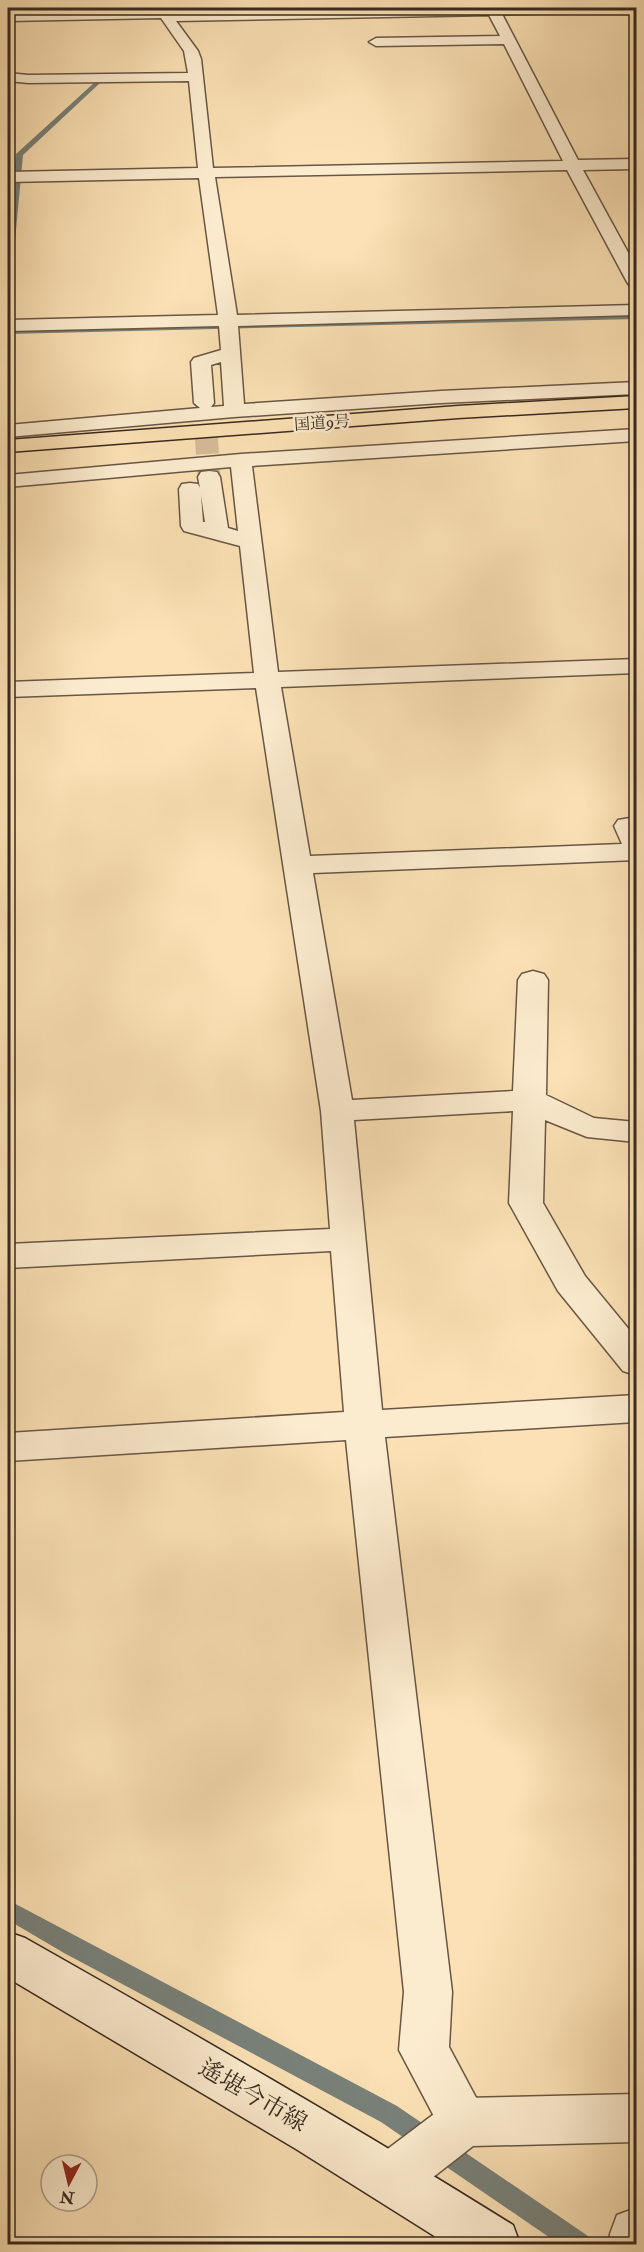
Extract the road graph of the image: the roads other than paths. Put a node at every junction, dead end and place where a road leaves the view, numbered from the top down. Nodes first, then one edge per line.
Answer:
1 (601, 8) edge
2 (636, 8) edge
3 (493, 9) edge
4 (164, 13) edge
5 (8, 17) edge
6 (508, 40) junction
7 (376, 42) dead end
8 (8, 77) edge
9 (195, 77) junction
10 (28, 79) junction
11 (14, 91) dead end
12 (636, 164) edge
13 (573, 166) junction
14 (206, 173) junction
15 (8, 177) edge
16 (636, 282) edge
17 (636, 310) edge
18 (228, 320) junction
19 (8, 326) edge
20 (231, 353) junction
21 (201, 362) junction
22 (178, 368) dead end
23 (636, 388) edge
24 (503, 394) junction
25 (636, 402) edge
26 (204, 403) tunnel mouth
27 (234, 411) junction
28 (458, 412) junction
29 (636, 421) edge
30 (553, 424) junction
31 (41, 428) junction
32 (8, 431) edge
33 (636, 435) edge
34 (293, 441) junction
35 (511, 442) junction
36 (8, 444) edge
37 (8, 458) edge
38 (241, 460) junction
39 (8, 469) edge
40 (209, 477) tunnel mouth
41 (8, 482) edge
42 (190, 489) tunnel mouth
43 (218, 532) junction
44 (251, 542) junction
45 (636, 666) edge
46 (267, 680) junction
47 (8, 690) edge
48 (636, 825) edge
49 (636, 844) edge
50 (636, 852) edge
51 (298, 865) junction
52 (533, 980) dead end
53 (529, 1100) junction
54 (337, 1111) junction
55 (636, 1132) edge
56 (349, 1239) junction
57 (8, 1256) edge
58 (636, 1362) edge
59 (636, 1408) edge
60 (365, 1427) junction
61 (8, 1447) edge
62 (8, 1953) edge
63 (636, 2118) edge
64 (464, 2122) junction
65 (391, 2178) junction
66 (636, 2234) edge
67 (494, 2244) edge
68 (635, 2244) edge

1 - 2 street
1 - 3 street
3 - 4 street
3 - 6 street
4 - 5 street
4 - 9 street
6 - 7 street
6 - 13 street
8 - 10 street
9 - 10 street
9 - 14 street
10 - 11 street
12 - 13 street
13 - 14 street
13 - 16 street
14 - 15 street
14 - 18 street
17 - 18 street
18 - 19 street
18 - 20 street
20 - 21 street
20 - 27 street
21 - 22 street
21 - 26 street
23 - 24 street
24 - 27 street
24 - 28 street
25 - 28 highway, 国道9号
27 - 31 street
28 - 36 highway, 国道9号
29 - 30 highway, 国道9号
30 - 34 highway, 国道9号
30 - 35 street
31 - 32 street
31 - 36 street
33 - 35 street
34 - 37 highway, 国道9号
34 - 39 highway
35 - 38 street
38 - 41 street
38 - 44 street
40 - 43 street
42 - 43 street
43 - 44 street
44 - 46 street
45 - 46 street
46 - 47 street
46 - 51 street
48 - 49 street
50 - 51 street
51 - 54 street
52 - 53 street
53 - 54 street
53 - 55 street
53 - 58 street
54 - 56 street
56 - 57 street
56 - 60 street
59 - 60 street
60 - 61 street
60 - 64 street
62 - 65 street, 遙堪今市線
63 - 64 street
64 - 65 street
65 - 67 street, 遙堪今市線
66 - 68 street

